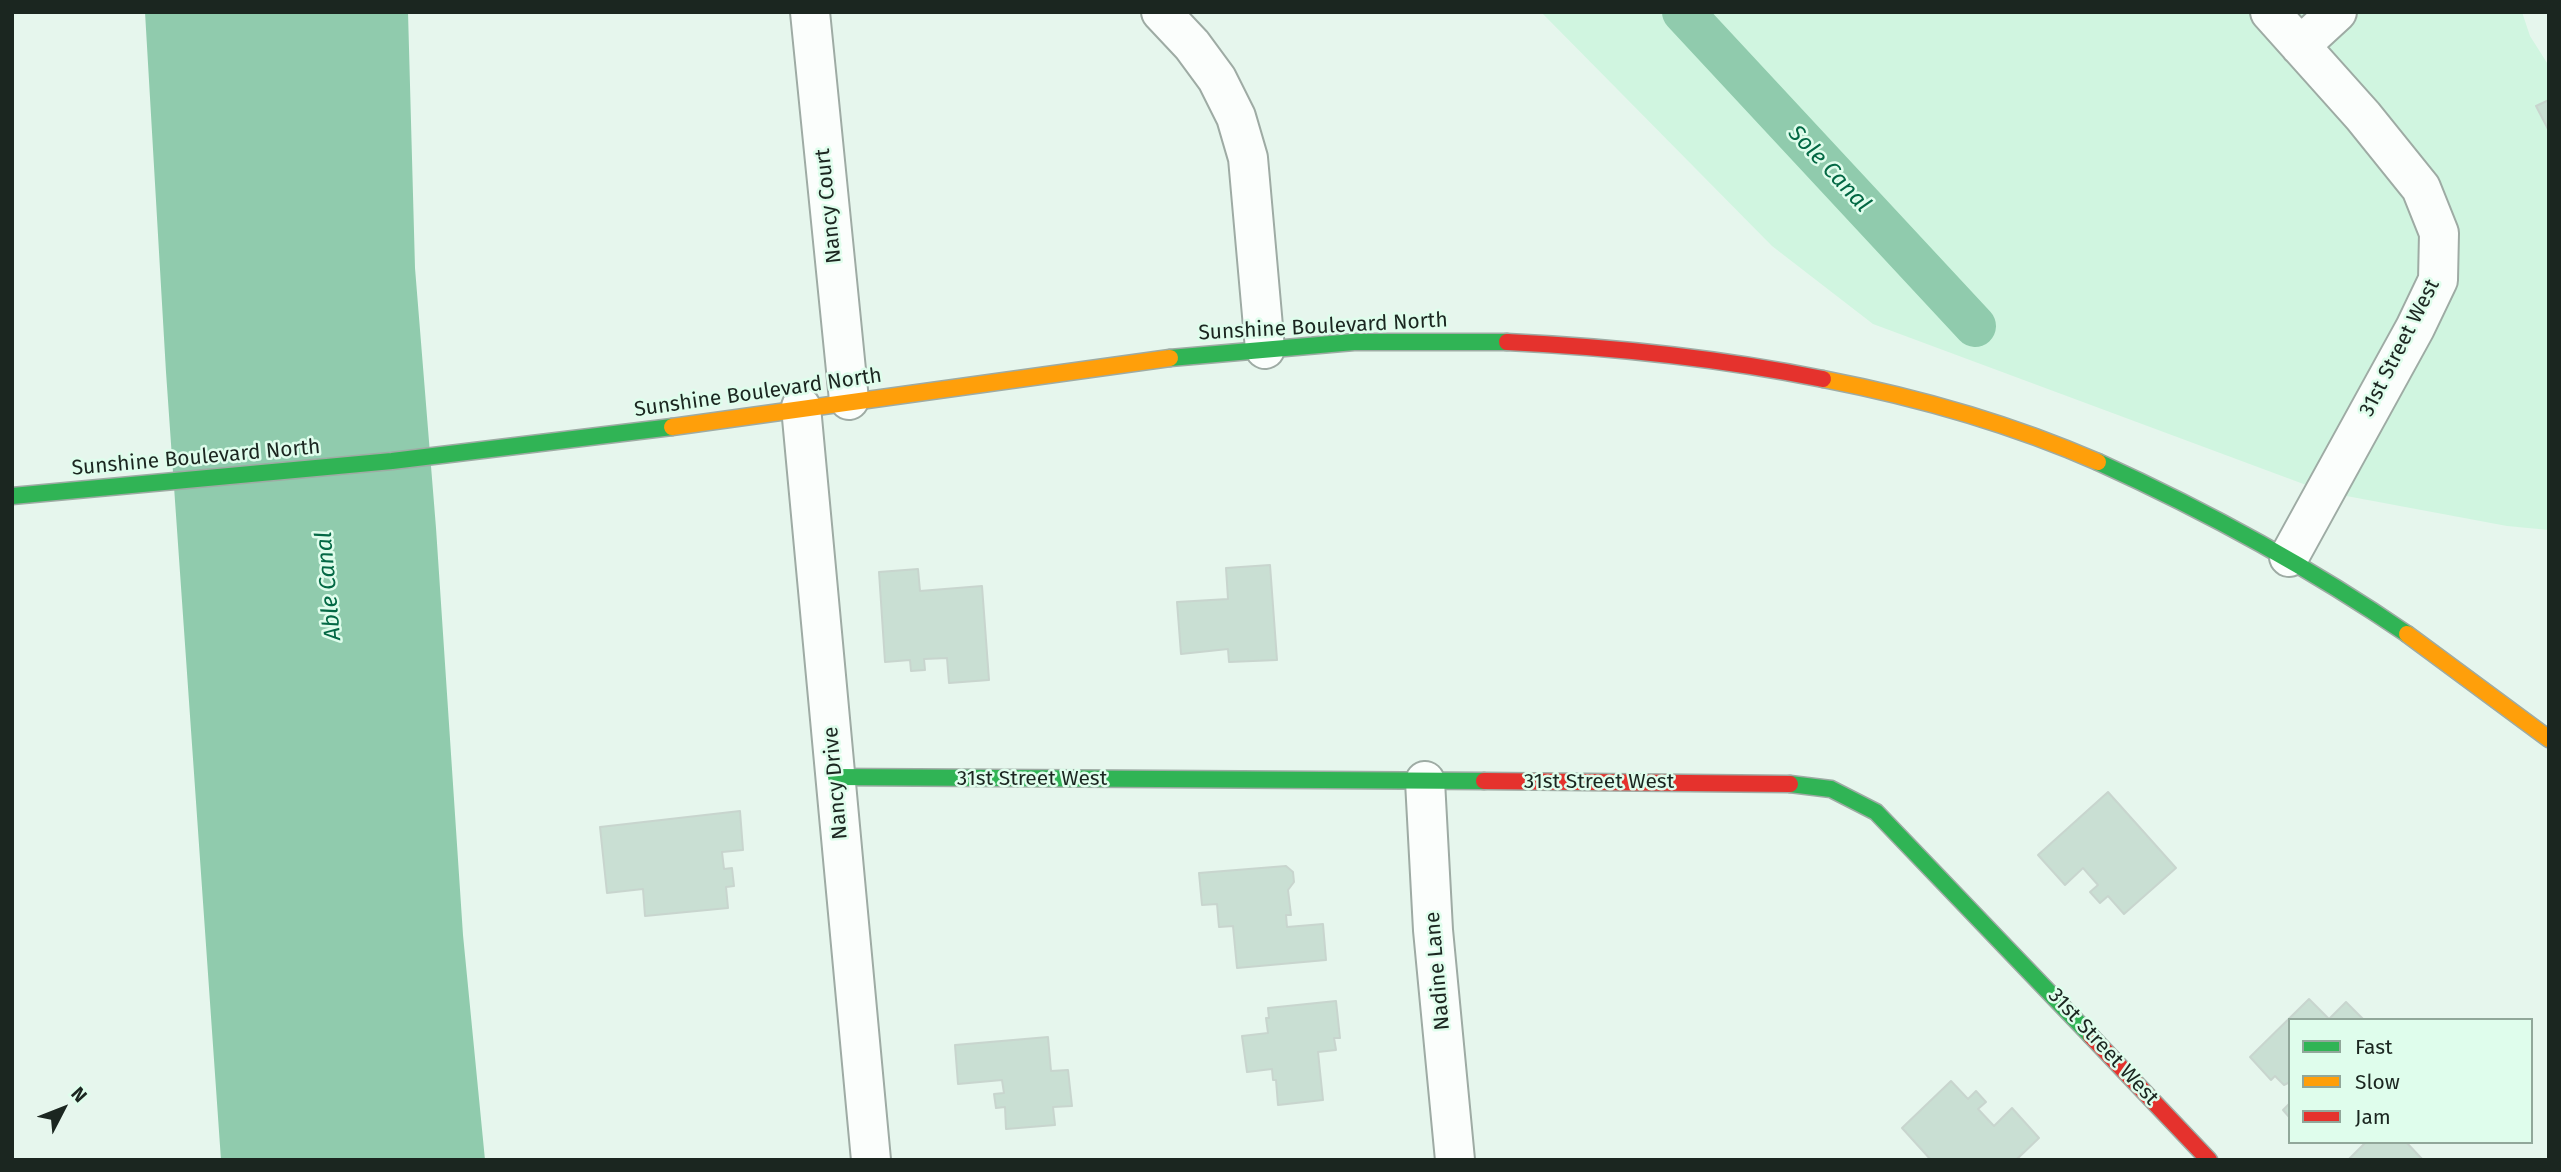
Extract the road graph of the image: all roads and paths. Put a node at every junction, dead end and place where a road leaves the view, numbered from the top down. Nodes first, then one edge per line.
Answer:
1 (810, 12) edge
2 (1161, 12) edge
3 (2270, 12) edge
4 (2337, 12) edge
5 (2300, 46) junction
6 (1265, 349) junction
7 (849, 400) junction
8 (801, 407) junction
9 (12, 496) edge
10 (2288, 557) junction
11 (2549, 739) edge
12 (836, 777) junction
13 (1425, 781) junction
14 (871, 1160) edge
15 (1455, 1160) edge
16 (2209, 1160) edge

1 - 7 street, Nancy Court
2 - 6 street
3 - 5 street, 31st Street West
4 - 5 street
5 - 10 street, 31st Street West
6 - 7 street, Sunshine Boulevard North
6 - 10 street, Sunshine Boulevard North
7 - 8 street, Sunshine Boulevard North
8 - 9 street, Sunshine Boulevard North
8 - 12 street, Nancy Drive
10 - 11 street, Sunshine Boulevard North
12 - 13 street, 31st Street West
12 - 14 street, Nancy Drive
13 - 15 street, Nadine Lane
13 - 16 street, 31st Street West

